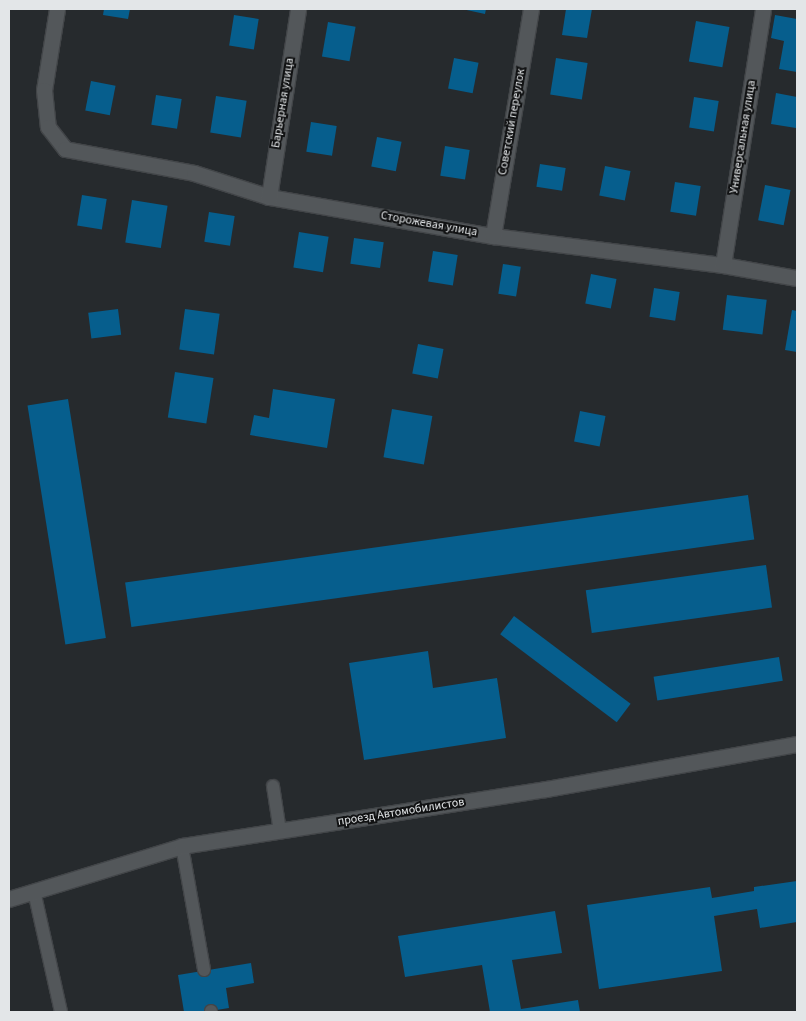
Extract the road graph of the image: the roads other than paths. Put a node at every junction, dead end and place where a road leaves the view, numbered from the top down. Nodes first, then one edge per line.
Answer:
1 (56, 9) edge
2 (298, 9) edge
3 (531, 9) edge
4 (763, 9) edge
5 (269, 197) junction
6 (493, 236) junction
7 (723, 265) junction
8 (797, 278) edge
9 (797, 744) edge
10 (273, 786) dead end
11 (280, 831) junction
12 (182, 846) junction
13 (34, 891) junction
14 (9, 899) edge
15 (204, 970) dead end
16 (62, 1012) edge

1 - 5 street, Сторожевая улица
2 - 5 street, Барьерная улица
3 - 6 street, Советский переулок
4 - 7 street, Универсальная улица
5 - 6 street, Сторожевая улица
6 - 7 street, Сторожевая улица
7 - 8 street, Сторожевая улица
9 - 11 street, проезд Автомобилистов
10 - 11 lane
11 - 12 street, проезд Автомобилистов
12 - 13 street, проезд Автомобилистов
12 - 15 lane
13 - 14 street, проезд Автомобилистов
13 - 16 lane

